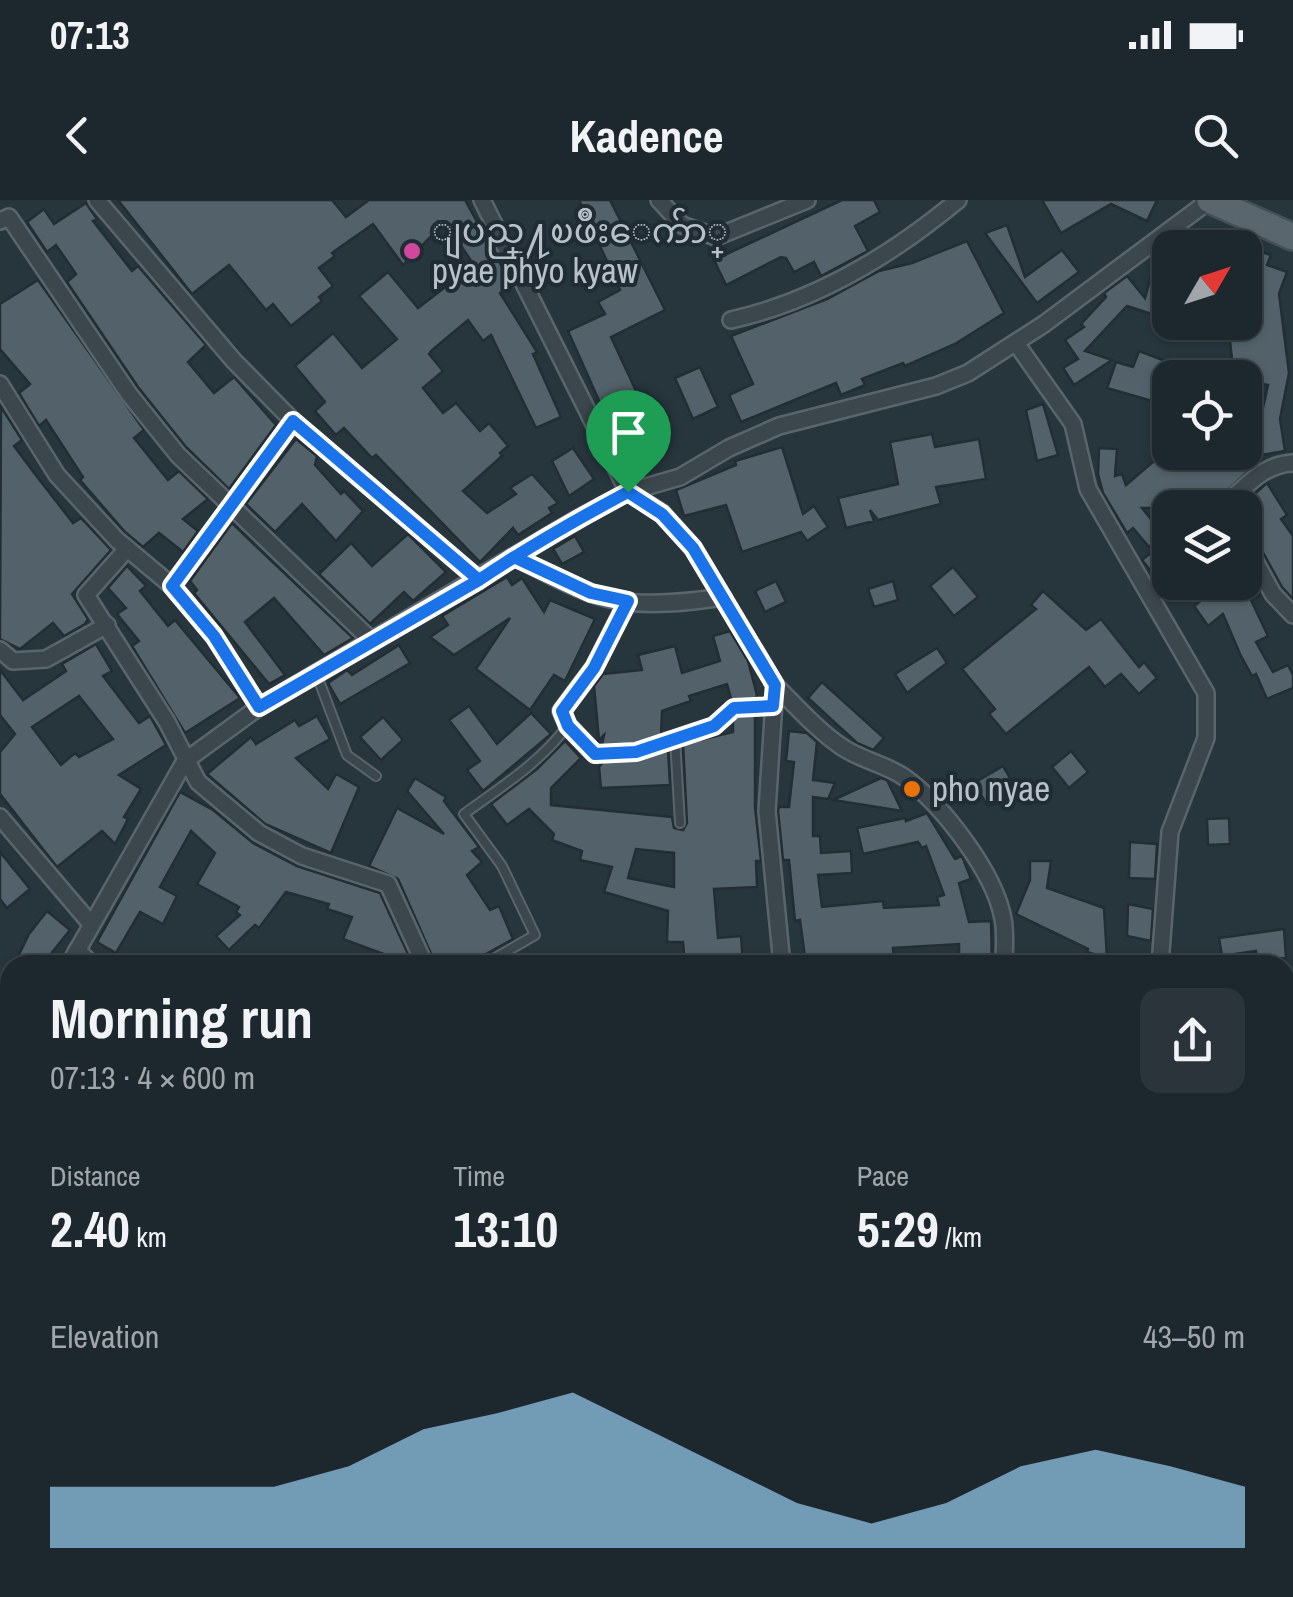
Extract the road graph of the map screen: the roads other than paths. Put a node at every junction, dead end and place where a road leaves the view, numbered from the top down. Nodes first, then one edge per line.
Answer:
1 (97, 200) edge
2 (482, 200) edge
3 (659, 200) edge
4 (806, 200) edge
5 (958, 200) edge
6 (1210, 200) edge
7 (0, 220) edge
8 (1293, 237) edge
9 (731, 320) dead end
10 (1016, 343) junction
11 (0, 384) edge
12 (293, 421) junction
13 (1293, 464) edge
14 (1241, 490) edge
15 (628, 492) junction
16 (228, 505) junction
17 (127, 548) junction
18 (514, 557) junction
19 (1262, 574) edge
20 (479, 580) junction
21 (172, 586) junction
22 (723, 597) junction
23 (628, 601) junction
24 (1293, 614) edge
25 (107, 625) junction
26 (370, 640) junction
27 (0, 650) edge
28 (316, 673) junction
29 (775, 685) junction
30 (773, 706) junction
31 (259, 707) junction
32 (568, 726) junction
33 (675, 739) junction
34 (595, 754) joint
35 (184, 762) junction
36 (376, 776) dead end
37 (0, 817) edge
38 (680, 823) dead end
39 (90, 924) junction
40 (74, 955) edge
41 (420, 955) edge
42 (501, 955) edge
43 (781, 955) edge
44 (1004, 955) edge
45 (1161, 955) edge

1 - 12 street
2 - 15 street
3 - 4 street
5 - 9 street
6 - 8 main road
6 - 10 street
7 - 16 street
10 - 15 street
10 - 45 street
11 - 17 street
12 - 16 street
12 - 20 street
13 - 14 street
15 - 18 street
15 - 22 street
16 - 21 street
16 - 26 street
17 - 21 street
17 - 25 street
18 - 20 street
18 - 23 street
19 - 24 street
20 - 26 street
21 - 31 street
22 - 23 street
22 - 29 street
23 - 32 street
25 - 27 street
25 - 35 street
26 - 28 street
28 - 31 street
28 - 36 lane
29 - 30 street
29 - 44 street
30 - 33 lane
30 - 43 street
31 - 35 street
32 - 34 street
32 - 42 lane
33 - 34 lane
33 - 38 lane
35 - 39 street
35 - 41 street
37 - 39 street
39 - 40 street

